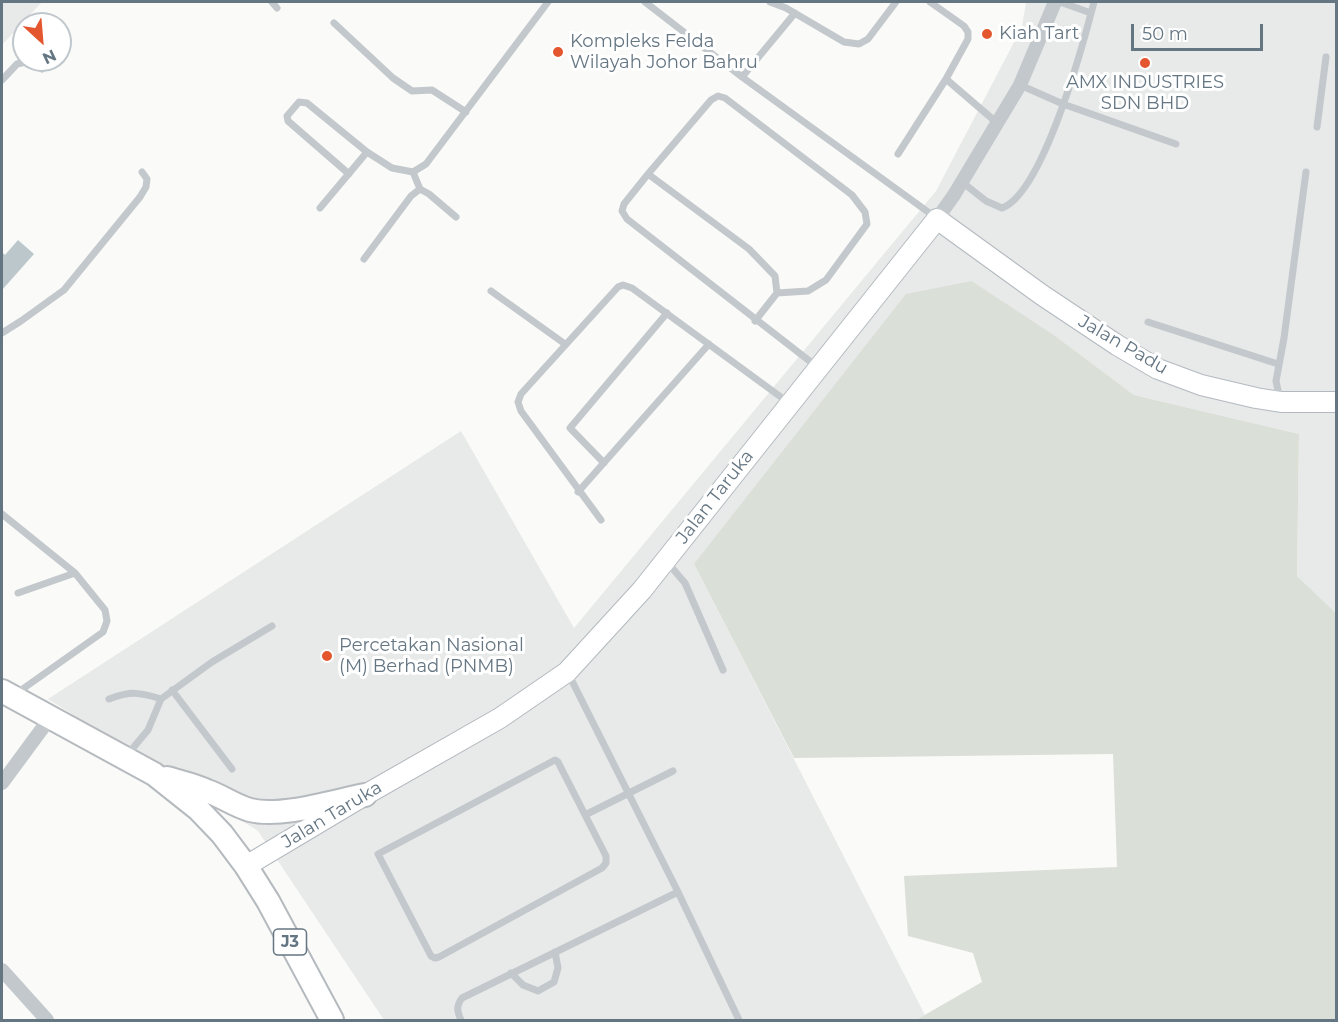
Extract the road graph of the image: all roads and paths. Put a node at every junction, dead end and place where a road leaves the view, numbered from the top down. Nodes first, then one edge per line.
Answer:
1 (548, 2) edge
2 (645, 2) edge
3 (770, 2) edge
4 (896, 2) edge
5 (930, 2) edge
6 (1055, 2) edge
7 (1060, 2) edge
8 (1094, 2) edge
9 (795, 13) junction
10 (1091, 13) junction
11 (334, 23) dead end
12 (1326, 57) dead end
13 (12, 69) edge
14 (742, 77) junction
15 (946, 79) junction
16 (2, 80) edge
17 (1020, 85) junction
18 (1064, 104) junction
19 (466, 112) junction
20 (996, 122) junction
21 (1317, 127) dead end
22 (1176, 144) dead end
23 (367, 152) junction
24 (898, 154) dead end
25 (142, 172) dead end
26 (413, 172) junction
27 (1306, 172) dead end
28 (349, 174) junction
29 (648, 174) junction
30 (962, 182) junction
31 (420, 189) junction
32 (320, 208) dead end
33 (456, 217) dead end
34 (937, 219) junction
35 (364, 259) dead end
36 (492, 291) dead end
37 (777, 293) junction
38 (667, 313) junction
39 (755, 321) junction
40 (1148, 322) dead end
41 (2, 333) edge
42 (565, 344) junction
43 (709, 344) junction
44 (1278, 364) junction
45 (818, 368) junction
46 (1281, 402) junction
47 (1336, 402) edge
48 (789, 404) junction
49 (604, 463) junction
50 (578, 492) junction
51 (2, 514) edge
52 (601, 520) dead end
53 (665, 561) junction
54 (75, 573) junction
55 (18, 593) dead end
56 (272, 626) dead end
57 (723, 670) dead end
58 (567, 672) junction
59 (172, 690) junction
60 (7, 694) edge
61 (109, 699) dead end
62 (162, 699) junction
63 (50, 718) junction
64 (124, 758) junction
65 (232, 769) dead end
66 (673, 771) dead end
67 (154, 774) junction
68 (2, 783) edge
69 (629, 793) junction
70 (365, 795) junction
71 (585, 815) junction
72 (246, 866) junction
73 (678, 892) junction
74 (555, 952) junction
75 (2, 970) edge
76 (511, 973) junction
77 (47, 1020) edge
78 (332, 1020) edge
79 (461, 1020) edge
80 (739, 1020) edge

1 - 19 lane
2 - 14 lane
3 - 9 lane
4 - 9 lane
5 - 15 lane
6 - 17 street, Jalan Taruka
7 - 10 lane
8 - 10 lane
9 - 14 lane
10 - 18 lane
11 - 19 lane
12 - 21 lane
13 - 16 lane
14 - 34 lane
15 - 20 lane
15 - 24 lane
17 - 18 lane
17 - 20 street, Jalan Taruka
18 - 22 lane
18 - 30 lane
19 - 26 lane
20 - 30 street, Jalan Taruka
23 - 26 lane
23 - 28 lane
23 - 28 lane
25 - 41 lane
26 - 31 lane
27 - 44 lane
28 - 32 lane
29 - 37 lane
29 - 37 lane
29 - 39 lane
30 - 34 street, Jalan Taruka
31 - 33 lane
31 - 35 lane
34 - 45 street, Jalan Taruka
34 - 46 street, Jalan Padu
36 - 42 lane
37 - 39 lane
38 - 42 lane
38 - 43 lane
38 - 49 lane
39 - 45 lane
40 - 44 lane
42 - 50 lane
43 - 48 lane
43 - 49 lane
44 - 46 lane
45 - 48 street, Jalan Taruka
46 - 47 street, Jalan Padu
48 - 53 street, Jalan Taruka
49 - 50 lane
50 - 52 lane
51 - 54 lane
53 - 57 lane
53 - 58 street, Jalan Taruka
54 - 55 lane
54 - 60 lane
56 - 59 lane
58 - 69 lane
58 - 70 street, Jalan Taruka
59 - 62 lane
59 - 65 lane
60 - 63 main road, J3
61 - 62 lane
62 - 64 lane
63 - 64 main road, J3
63 - 68 street
64 - 67 main road, J3
66 - 69 lane
67 - 70 main road
67 - 72 main road, J3
69 - 71 lane
69 - 73 lane
70 - 72 street, Jalan Taruka
71 - 71 lane
72 - 78 main road, J3
73 - 74 lane
73 - 80 lane
74 - 76 lane
74 - 76 lane
75 - 77 street
76 - 79 lane

